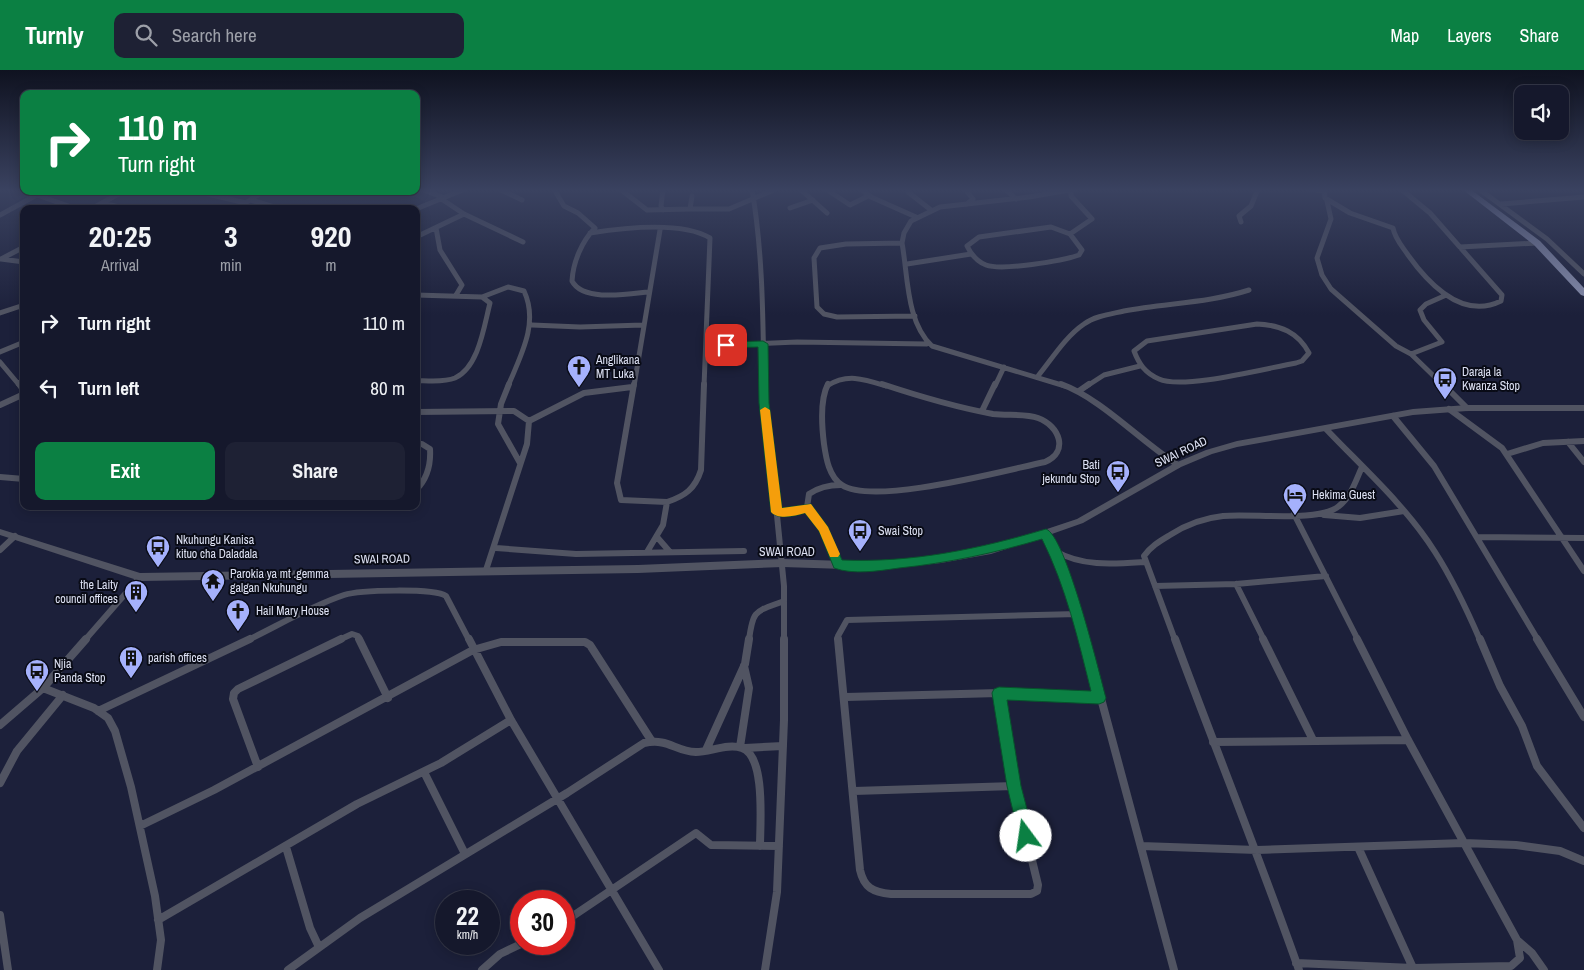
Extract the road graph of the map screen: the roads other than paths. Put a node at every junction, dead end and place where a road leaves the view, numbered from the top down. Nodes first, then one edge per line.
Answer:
1 (437, 231) edge
2 (499, 231) edge
3 (602, 231) edge
4 (660, 231) edge
5 (680, 231) edge
6 (759, 231) edge
7 (905, 231) edge
8 (1019, 231) edge
9 (1062, 231) edge
10 (1074, 231) edge
11 (1327, 231) edge
12 (1394, 231) edge
13 (1446, 231) edge
14 (1521, 231) edge
15 (1527, 231) edge
16 (1538, 231) edge
17 (590, 233) joint
18 (1070, 234) junction
19 (522, 242) dead end
20 (902, 243) junction
21 (1537, 243) junction
22 (1460, 247) junction
23 (20, 249) edge
24 (971, 254) junction
25 (0, 260) edge
26 (20, 262) edge
27 (907, 264) junction
28 (1584, 274) edge
29 (1584, 283) edge
30 (1248, 290) dead end
31 (648, 292) junction
32 (1584, 293) edge
33 (420, 295) edge
34 (456, 295) junction
35 (1444, 296) junction
36 (482, 297) junction
37 (20, 306) edge
38 (0, 313) edge
39 (915, 316) junction
40 (532, 325) junction
41 (643, 325) junction
42 (20, 344) edge
43 (763, 344) junction
44 (927, 344) junction
45 (707, 346) junction
46 (0, 352) edge
47 (1411, 354) junction
48 (0, 362) edge
49 (1140, 366) junction
50 (1004, 367) junction
51 (1038, 376) junction
52 (420, 381) edge
53 (18, 384) joint
54 (20, 387) edge
55 (632, 387) junction
56 (1079, 391) junction
57 (20, 395) edge
58 (0, 405) edge
59 (1467, 408) junction
60 (1584, 408) edge
61 (1449, 409) junction
62 (500, 411) junction
63 (982, 411) junction
64 (420, 412) edge
65 (1394, 416) junction
66 (529, 421) junction
67 (1326, 429) junction
68 (1584, 441) edge
69 (1568, 442) junction
70 (420, 444) edge
71 (1507, 454) junction
72 (1584, 462) edge
73 (520, 463) junction
74 (1178, 465) junction
75 (1362, 467) junction
76 (0, 477) edge
77 (20, 479) edge
78 (841, 485) junction
79 (420, 486) edge
80 (667, 502) junction
81 (807, 507) junction
82 (1404, 511) junction
83 (777, 512) junction
84 (1294, 514) junction
85 (1323, 515) junction
86 (0, 532) edge
87 (1046, 533) junction
88 (15, 536) junction
89 (1477, 537) junction
90 (1560, 537) junction
91 (657, 538) junction
92 (1584, 538) edge
93 (496, 548) junction
94 (0, 550) edge
95 (1054, 550) junction
96 (744, 551) dead end
97 (647, 552) junction
98 (670, 552) junction
99 (1145, 562) junction
100 (783, 563) junction
101 (838, 565) junction
102 (486, 570) junction
103 (1584, 571) edge
104 (1326, 576) junction
105 (140, 577) junction
106 (1236, 584) junction
107 (1155, 586) junction
108 (784, 601) junction
109 (1078, 614) junction
110 (473, 650) junction
111 (744, 666) junction
112 (43, 688) junction
113 (999, 693) junction
114 (64, 695) junction
115 (846, 697) junction
116 (388, 698) junction
117 (1099, 698) junction
118 (98, 710) junction
119 (1584, 717) edge
120 (511, 720) junction
121 (0, 725) edge
122 (651, 740) junction
123 (1313, 740) junction
124 (1408, 740) junction
125 (1213, 742) junction
126 (783, 746) junction
127 (743, 747) junction
128 (706, 750) junction
129 (258, 767) junction
130 (424, 772) junction
131 (0, 783) edge
132 (1014, 786) junction
133 (854, 791) junction
134 (556, 800) junction
135 (140, 826) junction
136 (1584, 828) edge
137 (1464, 843) junction
138 (760, 846) junction
139 (779, 846) junction
140 (1141, 846) junction
141 (286, 847) junction
142 (1358, 847) junction
143 (1257, 850) junction
144 (465, 854) junction
145 (1584, 861) edge
146 (612, 889) junction
147 (575, 914) edge
148 (0, 916) edge
149 (158, 920) junction
150 (1517, 940) junction
151 (318, 945) junction
152 (510, 949) edge
153 (1298, 966) edge
154 (1413, 968) junction
155 (8, 970) edge
156 (157, 970) edge
157 (288, 970) edge
158 (482, 970) edge
159 (658, 970) edge
160 (765, 970) edge
161 (1174, 970) edge
162 (1544, 970) edge

1 - 34 street
2 - 19 street
3 - 17 street
4 - 31 street
5 - 45 street
6 - 43 street
7 - 20 street
8 - 24 street
9 - 18 street
10 - 18 street
11 - 47 street
12 - 35 street
13 - 22 street
14 - 21 highway
15 - 29 highway
16 - 28 street
17 - 31 street
18 - 24 street
20 - 27 street
20 - 39 street
21 - 22 street
21 - 32 highway
22 - 35 street
23 - 25 street
24 - 27 street
25 - 26 street
27 - 39 street
30 - 51 street
31 - 41 street
33 - 34 street
34 - 36 street
35 - 47 street
36 - 40 street
36 - 52 street
37 - 38 street
39 - 44 street
40 - 41 street
40 - 62 street
41 - 55 street
42 - 46 street
43 - 44 street
43 - 45 street
43 - 83 street
44 - 50 street
45 - 80 street
47 - 59 street
48 - 53 street
49 - 49 street
49 - 56 street
50 - 51 street
50 - 63 street
51 - 56 street
53 - 54 street
55 - 66 street
55 - 80 street
56 - 74 street
57 - 58 street
59 - 60 street, SWAI ROAD
59 - 61 street, SWAI ROAD
61 - 65 street, SWAI ROAD
61 - 71 street
62 - 64 street
62 - 66 street
62 - 73 street
63 - 78 street
63 - 78 street
65 - 67 street, SWAI ROAD
65 - 89 street
66 - 73 street
67 - 74 street, SWAI ROAD
67 - 75 street
68 - 69 street
69 - 71 street
69 - 72 street
70 - 79 street
71 - 90 street
73 - 93 street
74 - 87 street, SWAI ROAD
75 - 82 street
75 - 85 street
76 - 77 street
78 - 81 street
80 - 91 street
81 - 83 street
81 - 101 street
82 - 85 street
82 - 136 street
83 - 100 street
84 - 85 street
84 - 99 street
84 - 104 street
86 - 88 street, SWAI ROAD
87 - 95 street
87 - 101 street, SWAI ROAD
88 - 94 street
88 - 105 street, SWAI ROAD
89 - 90 street
89 - 119 street
90 - 92 street
90 - 103 street
91 - 97 street
91 - 98 street
93 - 97 street
93 - 102 street
95 - 99 street
95 - 109 street
96 - 98 street
97 - 98 street
99 - 107 street
100 - 101 street, SWAI ROAD
100 - 102 street, SWAI ROAD
100 - 108 street
102 - 105 street, SWAI ROAD
104 - 106 street
104 - 124 street
105 - 112 street
106 - 107 street
106 - 123 street
107 - 125 street
108 - 111 street
108 - 126 street
109 - 115 street
109 - 117 street
110 - 116 street
110 - 118 street
110 - 120 street
110 - 122 street
111 - 127 street
111 - 128 street
112 - 114 street
112 - 121 street
113 - 115 street
113 - 117 street
113 - 132 street
114 - 118 street
114 - 131 street
115 - 133 street
116 - 129 street
116 - 129 street
117 - 140 street
118 - 135 street
120 - 130 street
120 - 134 street
122 - 128 street
122 - 134 street
123 - 124 street
123 - 125 street
124 - 137 street
125 - 143 street
126 - 127 street
126 - 139 street
127 - 128 street
127 - 138 street
129 - 135 street
130 - 141 street
130 - 144 street
132 - 133 street
132 - 133 street
134 - 144 street
134 - 146 street
135 - 149 street
137 - 142 street
137 - 145 street
137 - 150 street
138 - 139 street
138 - 146 street
139 - 160 street
140 - 143 street
140 - 161 street
141 - 149 street
141 - 151 street
142 - 143 street
142 - 154 street
143 - 153 street
144 - 151 street
146 - 147 street
146 - 159 street
148 - 155 street
149 - 156 street
150 - 154 street
150 - 162 street
151 - 157 street
152 - 158 street
153 - 154 street

